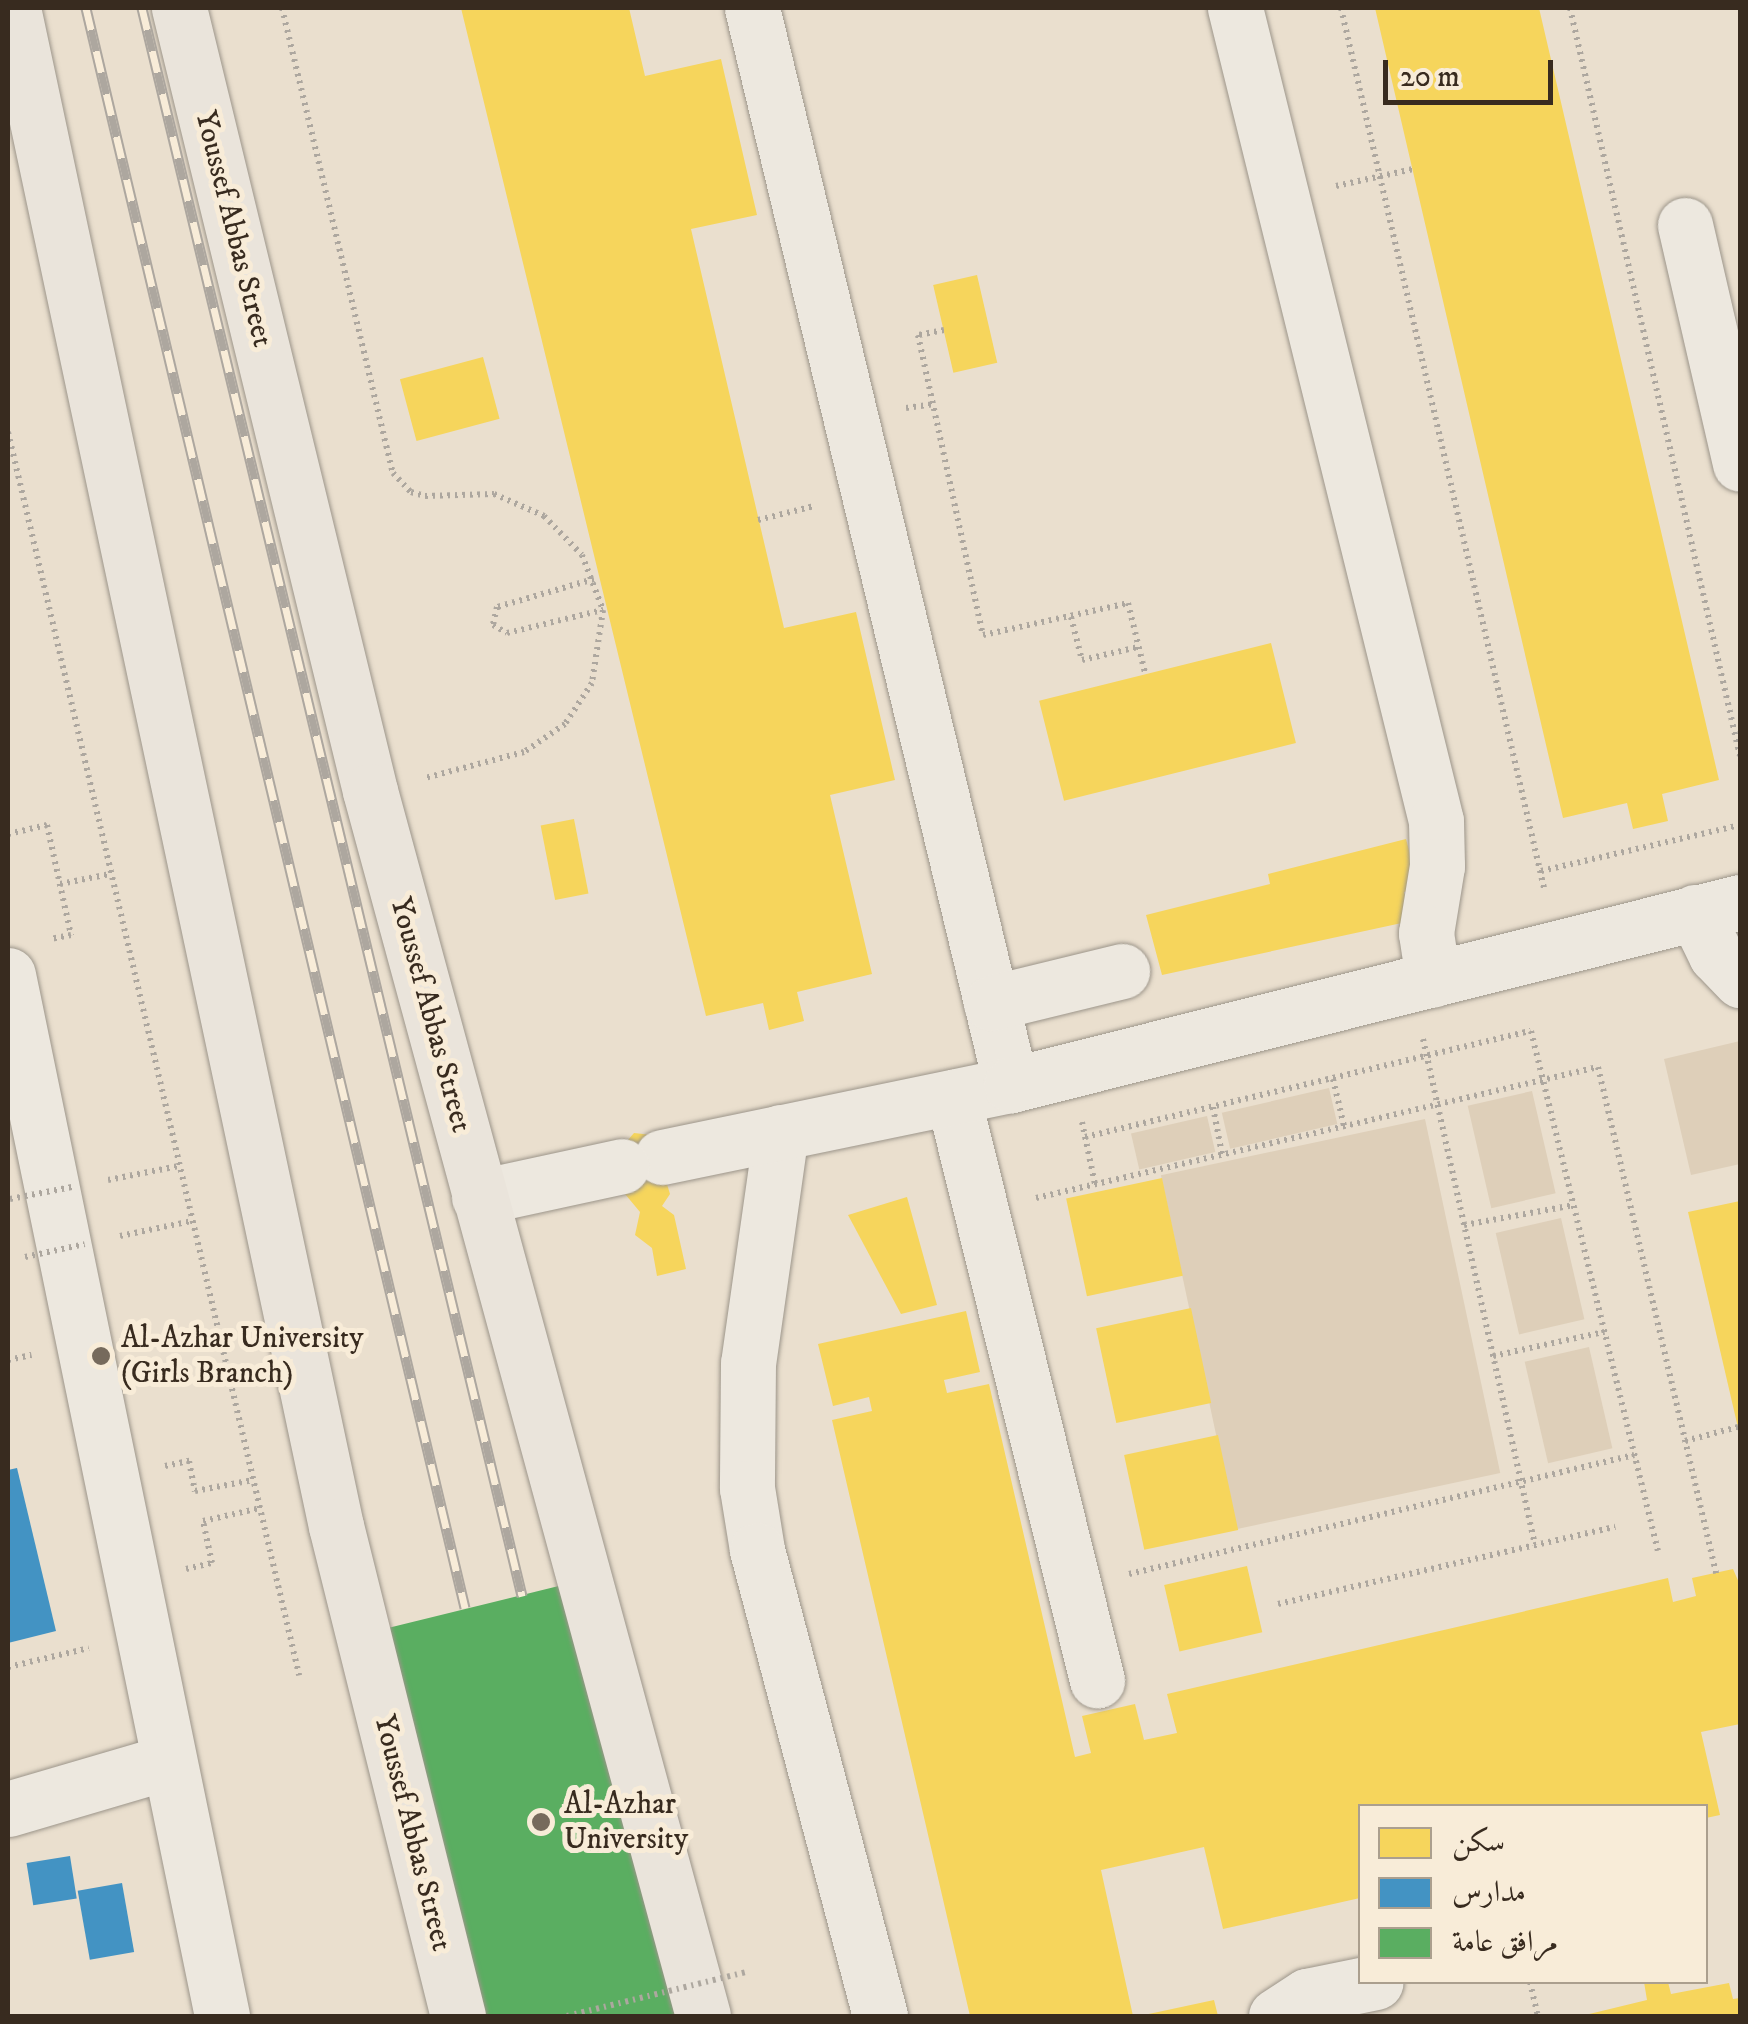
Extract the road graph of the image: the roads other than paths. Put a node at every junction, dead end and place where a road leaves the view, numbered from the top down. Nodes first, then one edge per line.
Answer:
1 (14, 8) edge
2 (179, 8) edge
3 (752, 8) edge
4 (1235, 8) edge
5 (1685, 225) dead end
6 (1740, 464) edge
7 (1718, 907) edge
8 (22, 959) edge
9 (1122, 971) dead end
10 (1740, 980) edge
11 (1422, 981) junction
12 (991, 1004) junction
13 (1011, 1085) junction
14 (953, 1097) junction
15 (781, 1132) junction
16 (479, 1198) junction
17 (1097, 1680) dead end
18 (168, 1762) junction
19 (8, 1809) edge
20 (1366, 1984) edge
21 (222, 2016) edge
22 (458, 2016) edge
23 (703, 2016) edge
24 (880, 2016) edge
25 (1276, 2016) edge

1 - 22 main road, Youssef Abbas Street
2 - 16 main road, Youssef Abbas Street
3 - 12 lane
4 - 11 lane
5 - 6 lane
7 - 10 lane
7 - 11 lane
8 - 18 lane
9 - 12 lane
11 - 13 lane
12 - 13 lane
13 - 14 lane
14 - 15 lane
14 - 17 lane
15 - 16 lane
15 - 24 lane
16 - 23 main road, Youssef Abbas Street
18 - 19 lane
18 - 21 lane
20 - 25 lane

